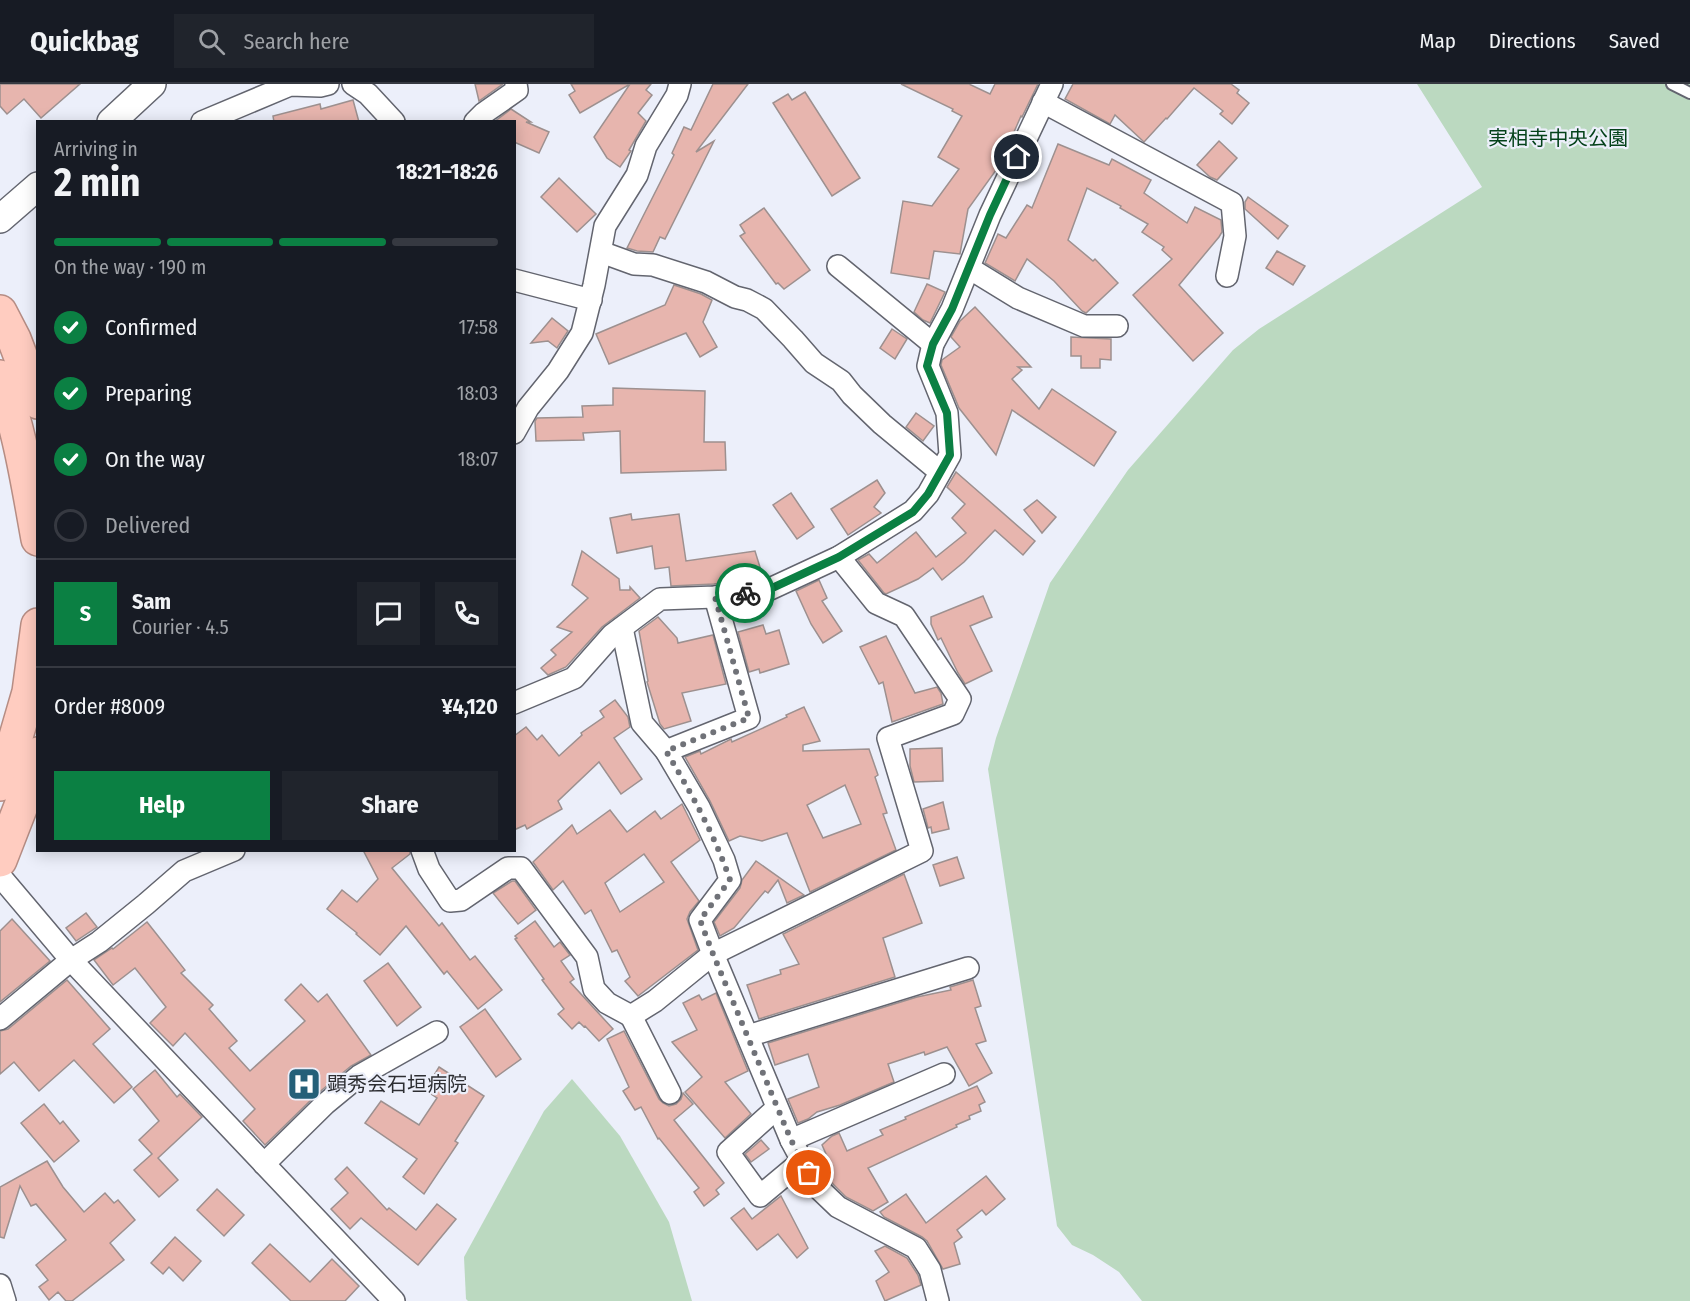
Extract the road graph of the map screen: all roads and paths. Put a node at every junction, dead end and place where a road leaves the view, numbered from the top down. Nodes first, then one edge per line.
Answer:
1 (152, 84) edge
2 (328, 84) edge
3 (353, 84) edge
4 (516, 84) edge
5 (680, 84) edge
6 (1671, 84) edge
7 (290, 85) edge
8 (1048, 93) edge
9 (1690, 93) edge
10 (241, 113) edge
11 (113, 120) edge
12 (211, 120) edge
13 (392, 120) edge
14 (477, 120) edge
15 (36, 188) edge
16 (0, 219) edge
17 (601, 252) junction
18 (838, 266) dead end
19 (969, 268) junction
20 (1227, 276) dead end
21 (516, 281) edge
22 (591, 300) junction
23 (0, 312) edge
24 (1117, 326) dead end
25 (933, 344) junction
26 (0, 377) edge
27 (36, 397) edge
28 (516, 429) edge
29 (940, 472) junction
30 (36, 528) edge
31 (839, 557) junction
32 (715, 597) junction
33 (622, 628) junction
34 (36, 638) edge
35 (516, 702) edge
36 (666, 751) junction
37 (36, 761) edge
38 (0, 784) edge
39 (229, 852) edge
40 (424, 852) edge
41 (0, 860) edge
42 (0, 876) edge
43 (713, 954) junction
44 (71, 960) junction
45 (968, 968) dead end
46 (631, 1016) junction
47 (0, 1019) edge
48 (437, 1032) dead end
49 (747, 1036) junction
50 (944, 1074) dead end
51 (670, 1093) dead end
52 (777, 1108) junction
53 (791, 1140) junction
54 (802, 1161) junction
55 (264, 1164) junction
56 (0, 1286) edge
57 (5, 1301) edge
58 (394, 1301) edge
59 (938, 1301) edge

1 - 11 street
2 - 7 street
3 - 13 street
4 - 14 street
5 - 17 street
6 - 9 lane
7 - 10 street
8 - 19 street
8 - 20 street
10 - 12 street
15 - 16 street
17 - 22 street
17 - 29 street
18 - 25 street
19 - 24 street
19 - 25 street
21 - 22 street
22 - 28 street
23 - 27 highway
25 - 29 street
26 - 30 highway
29 - 31 street
31 - 32 street
31 - 43 street
32 - 33 street
32 - 36 street
33 - 35 street
33 - 36 street
34 - 38 highway
36 - 43 street
37 - 41 highway
39 - 44 street
40 - 46 street
42 - 44 street
43 - 46 street
43 - 49 street
44 - 47 street
44 - 55 street
45 - 49 street
46 - 51 street
48 - 55 street
49 - 52 street
50 - 53 street
52 - 53 street
52 - 54 street
53 - 54 street
54 - 59 street
55 - 58 street
56 - 57 street

